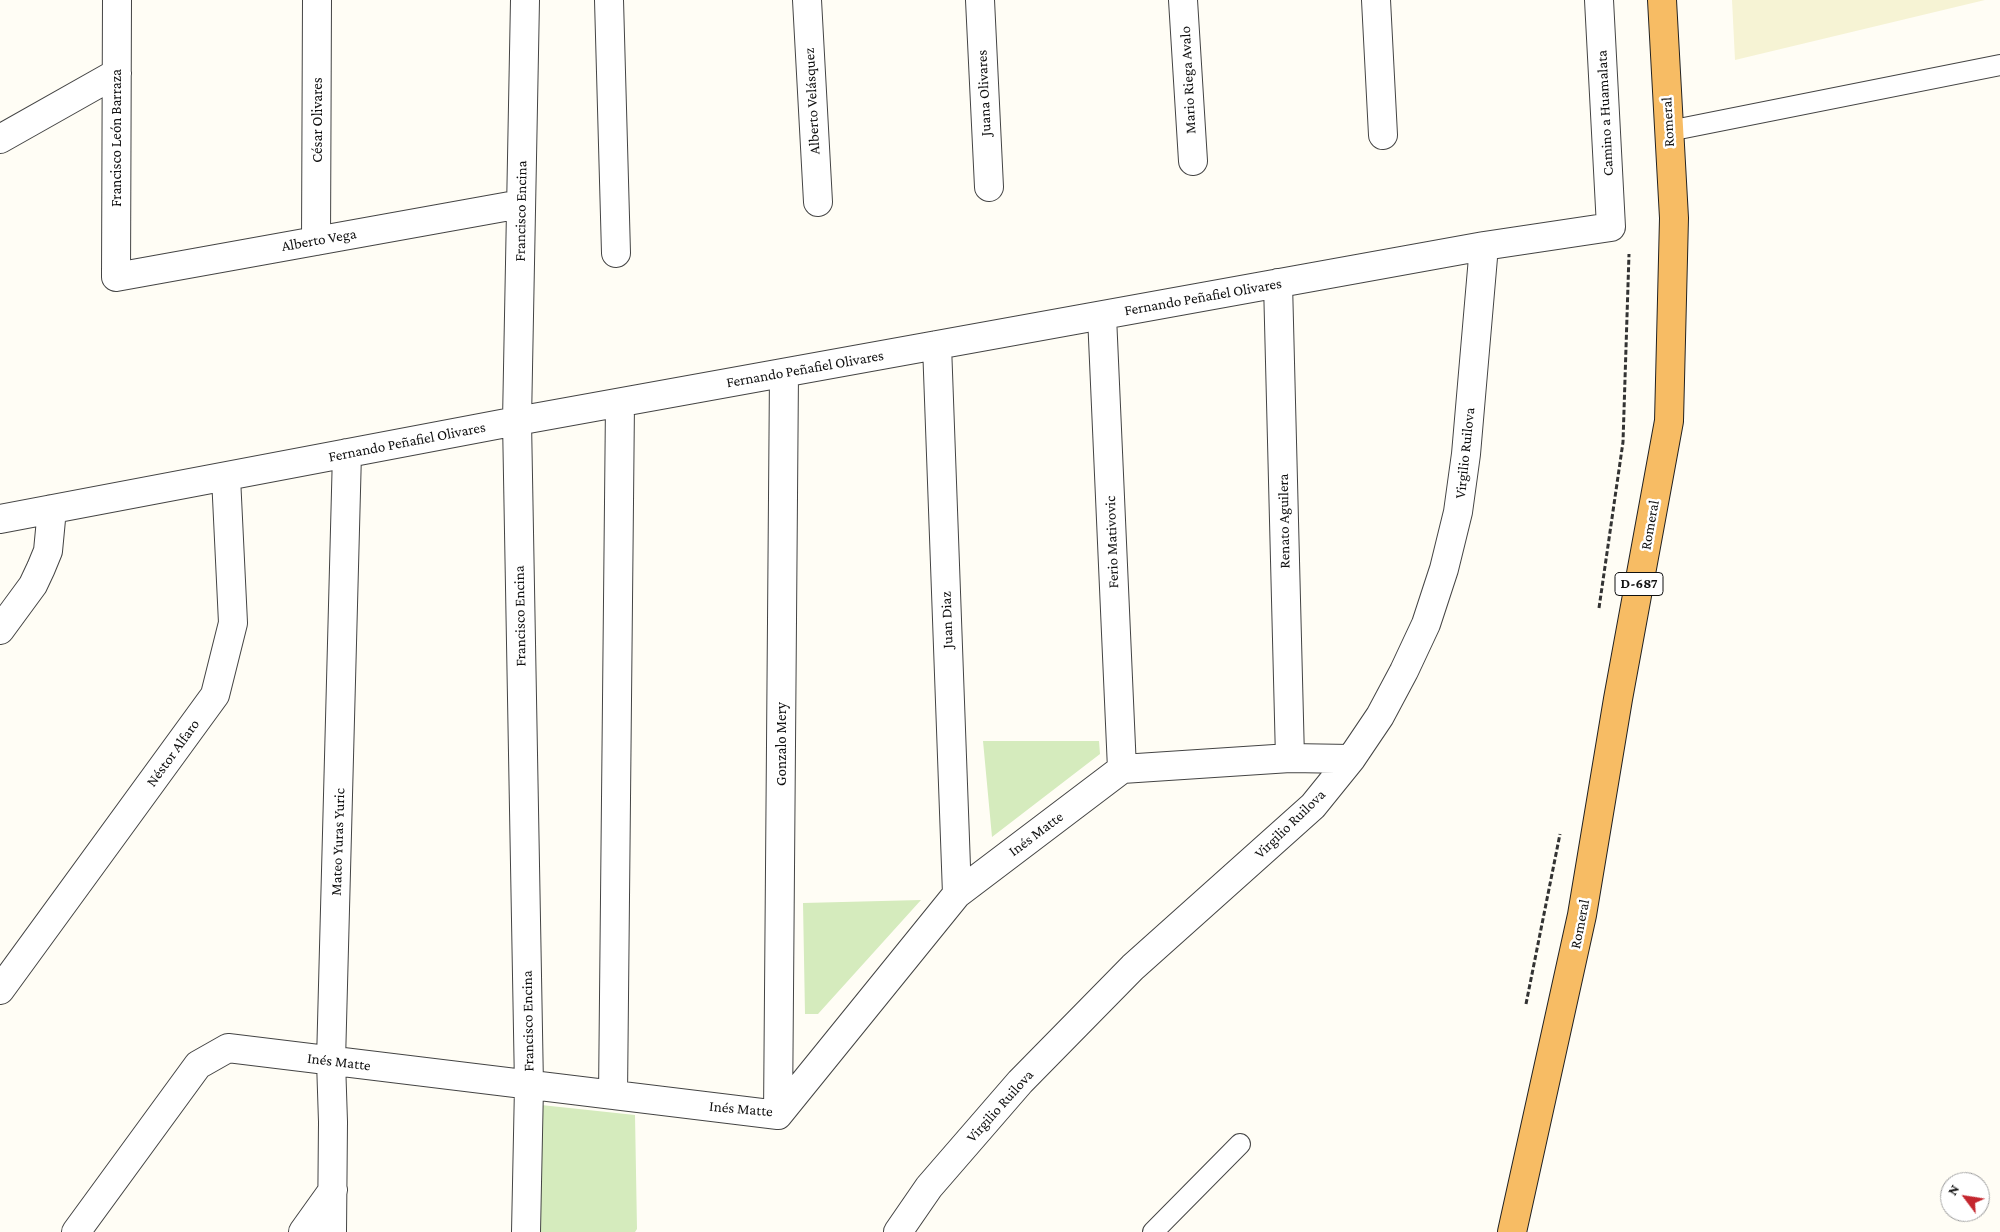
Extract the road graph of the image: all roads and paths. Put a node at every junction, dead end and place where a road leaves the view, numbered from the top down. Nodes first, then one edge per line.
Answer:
1 (117, 0) edge
2 (318, 0) edge
3 (525, 0) edge
4 (609, 0) edge
5 (807, 0) edge
6 (980, 0) edge
7 (1184, 0) edge
8 (1376, 0) edge
9 (1599, 0) edge
10 (1662, 0) edge
11 (2000, 65) edge
12 (117, 73) junction
13 (1669, 131) junction
14 (1383, 135) dead end
15 (0, 139) edge
16 (1193, 161) dead end
17 (988, 187) dead end
18 (818, 202) dead end
19 (521, 204) junction
20 (1611, 227) joint
21 (316, 241) junction
22 (1484, 246) junction
23 (1629, 248) dead end
24 (616, 253) dead end
25 (116, 277) joint
26 (1278, 284) junction
27 (1102, 316) junction
28 (937, 345) junction
29 (784, 373) junction
30 (620, 403) junction
31 (517, 421) junction
32 (347, 453) junction
33 (226, 477) junction
34 (52, 509) junction
35 (0, 519) edge
36 (1598, 618) dead end
37 (0, 630) edge
38 (1290, 758) junction
39 (1350, 759) junction
40 (1122, 769) junction
41 (1560, 833) dead end
42 (957, 894) junction
43 (0, 990) edge
44 (1525, 1010) dead end
45 (331, 1061) junction
46 (529, 1086) junction
47 (613, 1095) junction
48 (778, 1115) junction
49 (1240, 1144) dead end
50 (1528, 1161) junction
51 (333, 1190) junction
52 (76, 1232) edge
53 (303, 1232) edge
54 (332, 1232) edge
55 (526, 1232) edge
56 (898, 1232) edge
57 (1153, 1232) edge
58 (1512, 1232) edge
59 (1524, 1232) edge

1 - 12 street, Francisco León Barraza
2 - 21 street, César Olivares
3 - 19 street, Francisco Encina
4 - 24 street
5 - 18 street, Alberto Velásquez
6 - 17 street, Juana Olivares
7 - 16 street, Mario Riega Avalo
8 - 14 street
9 - 20 street, Camino a Huamalata
10 - 13 highway, Romeral / D-687
11 - 13 lane
12 - 15 street
12 - 25 street, Francisco León Barraza
13 - 50 highway, Romeral / D-687
19 - 21 street, Alberto Vega
19 - 31 street, Francisco Encina
20 - 22 street, Fernando Peñafiel Olivares
21 - 25 street, Alberto Vega
22 - 26 street, Fernando Peñafiel Olivares
22 - 39 street, Virgilio Ruilova
23 - 36 path
26 - 27 street, Fernando Peñafiel Olivares
26 - 38 street, Renato Aguilera
27 - 28 street, Fernando Peñafiel Olivares
27 - 40 street, Ferio Mativovic
28 - 29 street, Fernando Peñafiel Olivares
28 - 42 street, Juan Diaz
29 - 30 street, Fernando Peñafiel Olivares
29 - 48 street, Gonzalo Mery
30 - 31 street, Fernando Peñafiel Olivares
30 - 47 street
31 - 32 street, Fernando Peñafiel Olivares
31 - 46 street, Francisco Encina
32 - 33 street, Fernando Peñafiel Olivares
32 - 45 street, Mateo Yuras Yuric
33 - 34 street, Fernando Peñafiel Olivares
33 - 43 street, Néstor Alfaro
34 - 35 street, Fernando Peñafiel Olivares
34 - 37 street
38 - 39 street
38 - 40 street
39 - 56 street, Virgilio Ruilova
40 - 42 street, Inés Matte
41 - 44 path
42 - 48 street, Inés Matte
45 - 46 street, Inés Matte
45 - 51 street, Mateo Yuras Yuric
45 - 52 street, Inés Matte
46 - 47 street, Inés Matte
46 - 55 street, Francisco Encina
47 - 48 street, Inés Matte
49 - 57 lane
50 - 58 highway, Romeral / D-687
50 - 59 highway, Romeral / D-687
51 - 53 street
51 - 54 street, Mateo Yuras Yuric

